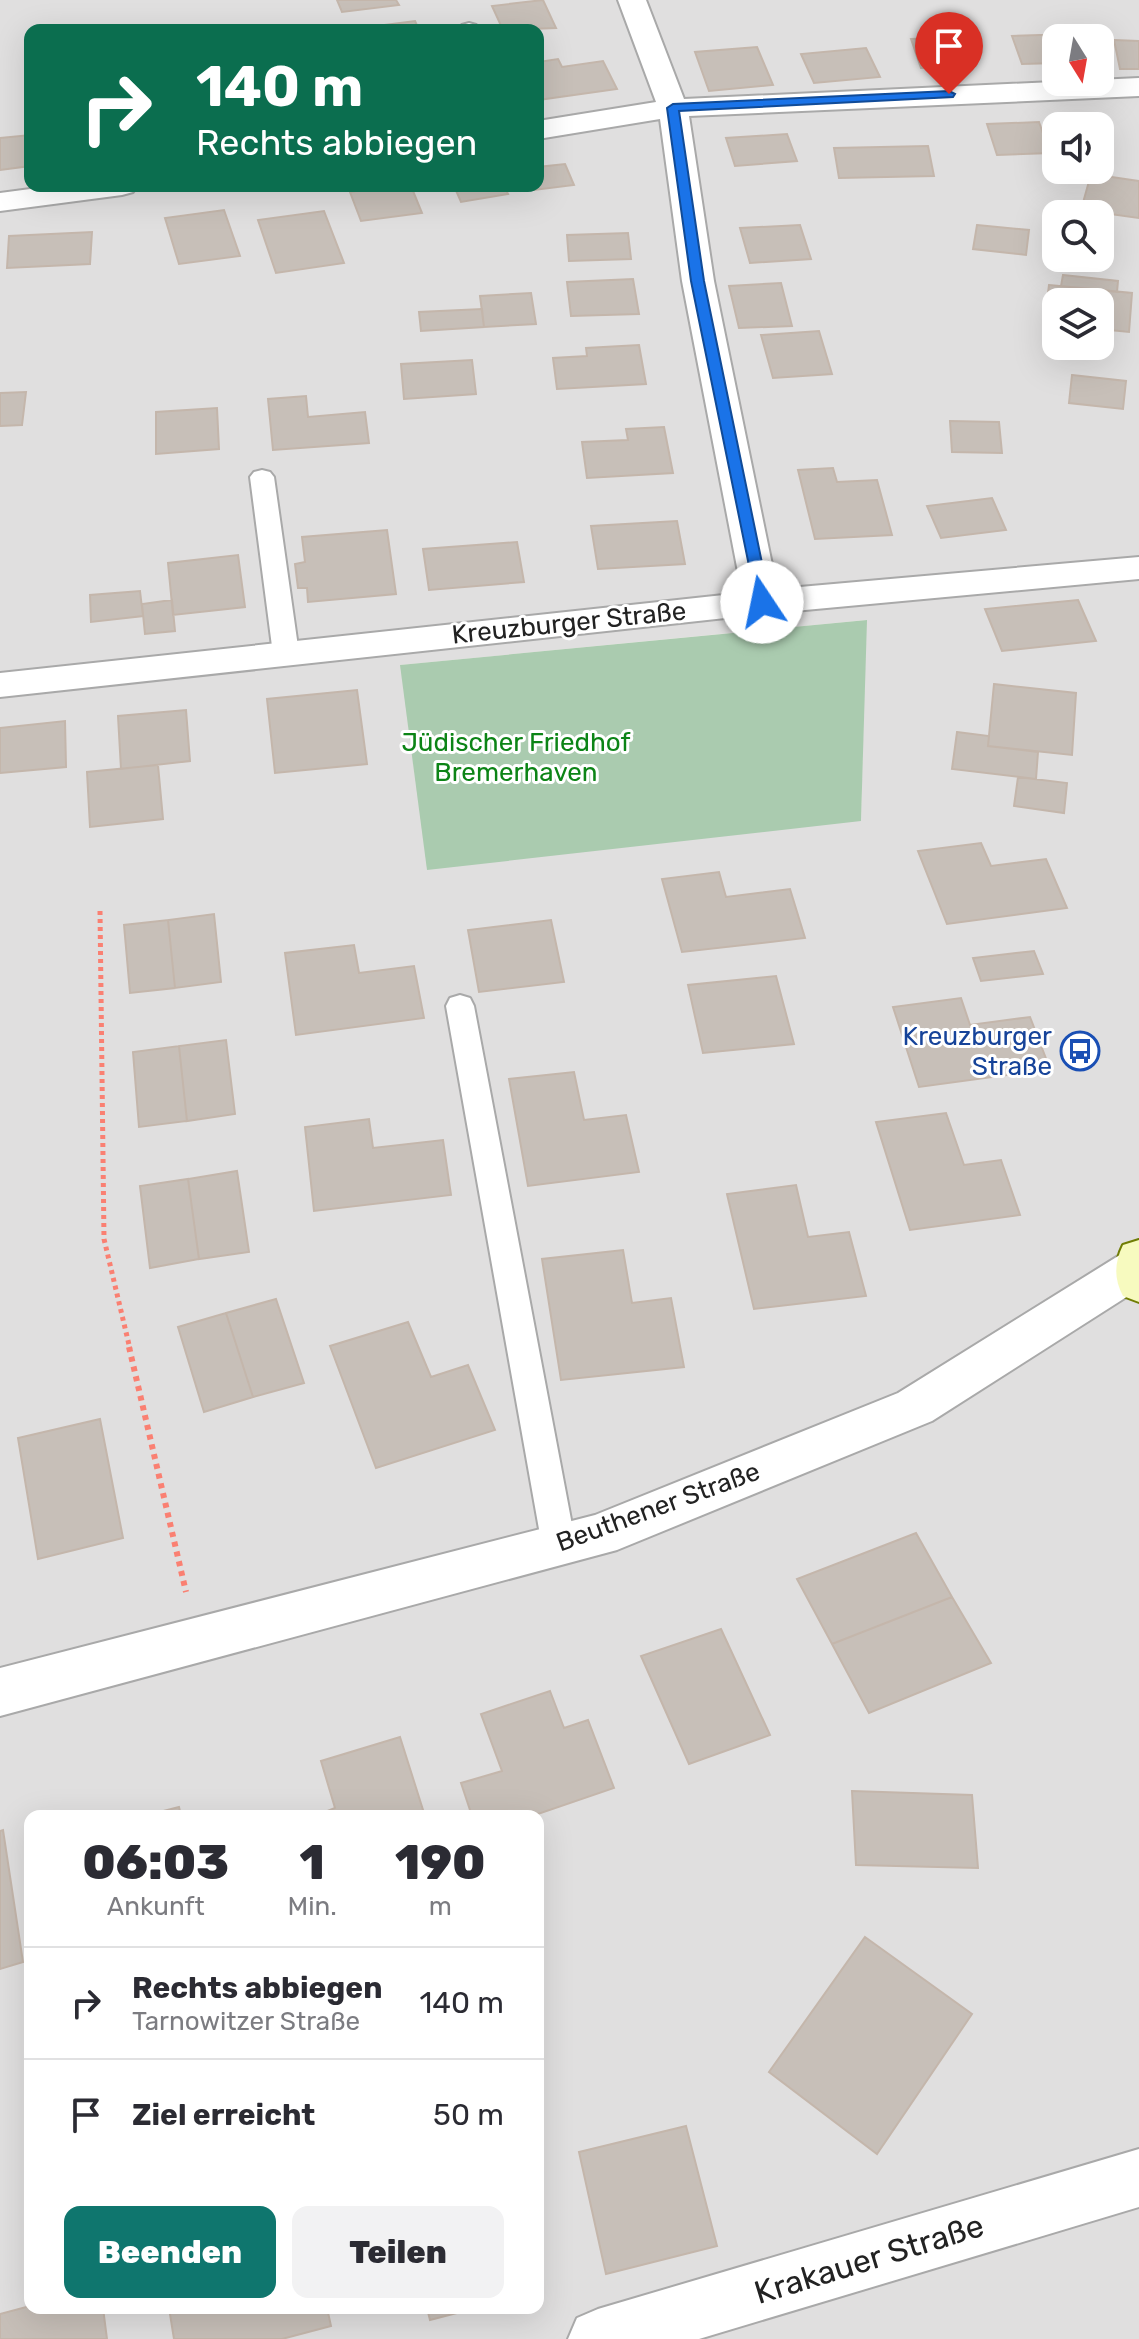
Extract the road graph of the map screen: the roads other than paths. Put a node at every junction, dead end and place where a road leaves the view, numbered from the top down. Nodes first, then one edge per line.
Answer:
1 (632, 0) edge
2 (1139, 87) edge
3 (673, 108) junction
4 (544, 129) edge
5 (76, 192) edge
6 (0, 202) edge
7 (262, 477) dead end
8 (1139, 568) edge
9 (762, 602) junction
10 (286, 654) junction
11 (0, 685) edge
12 (460, 1006) dead end
13 (1139, 1258) edge
14 (1139, 1267) edge
15 (1139, 1283) edge
16 (559, 1546) junction
17 (0, 1692) edge
18 (1139, 2178) edge
19 (598, 2339) edge

1 - 3 street
2 - 3 street
3 - 4 street
3 - 9 street
5 - 6 street
7 - 10 lane
8 - 9 street, Kreuzburger Straße
9 - 10 street, Kreuzburger Straße
10 - 11 street, Kreuzburger Straße
12 - 16 lane
13 - 14 street
14 - 15 street
14 - 16 street, Beuthener Straße
16 - 17 street, Beuthener Straße
18 - 19 street, Krakauer Straße

